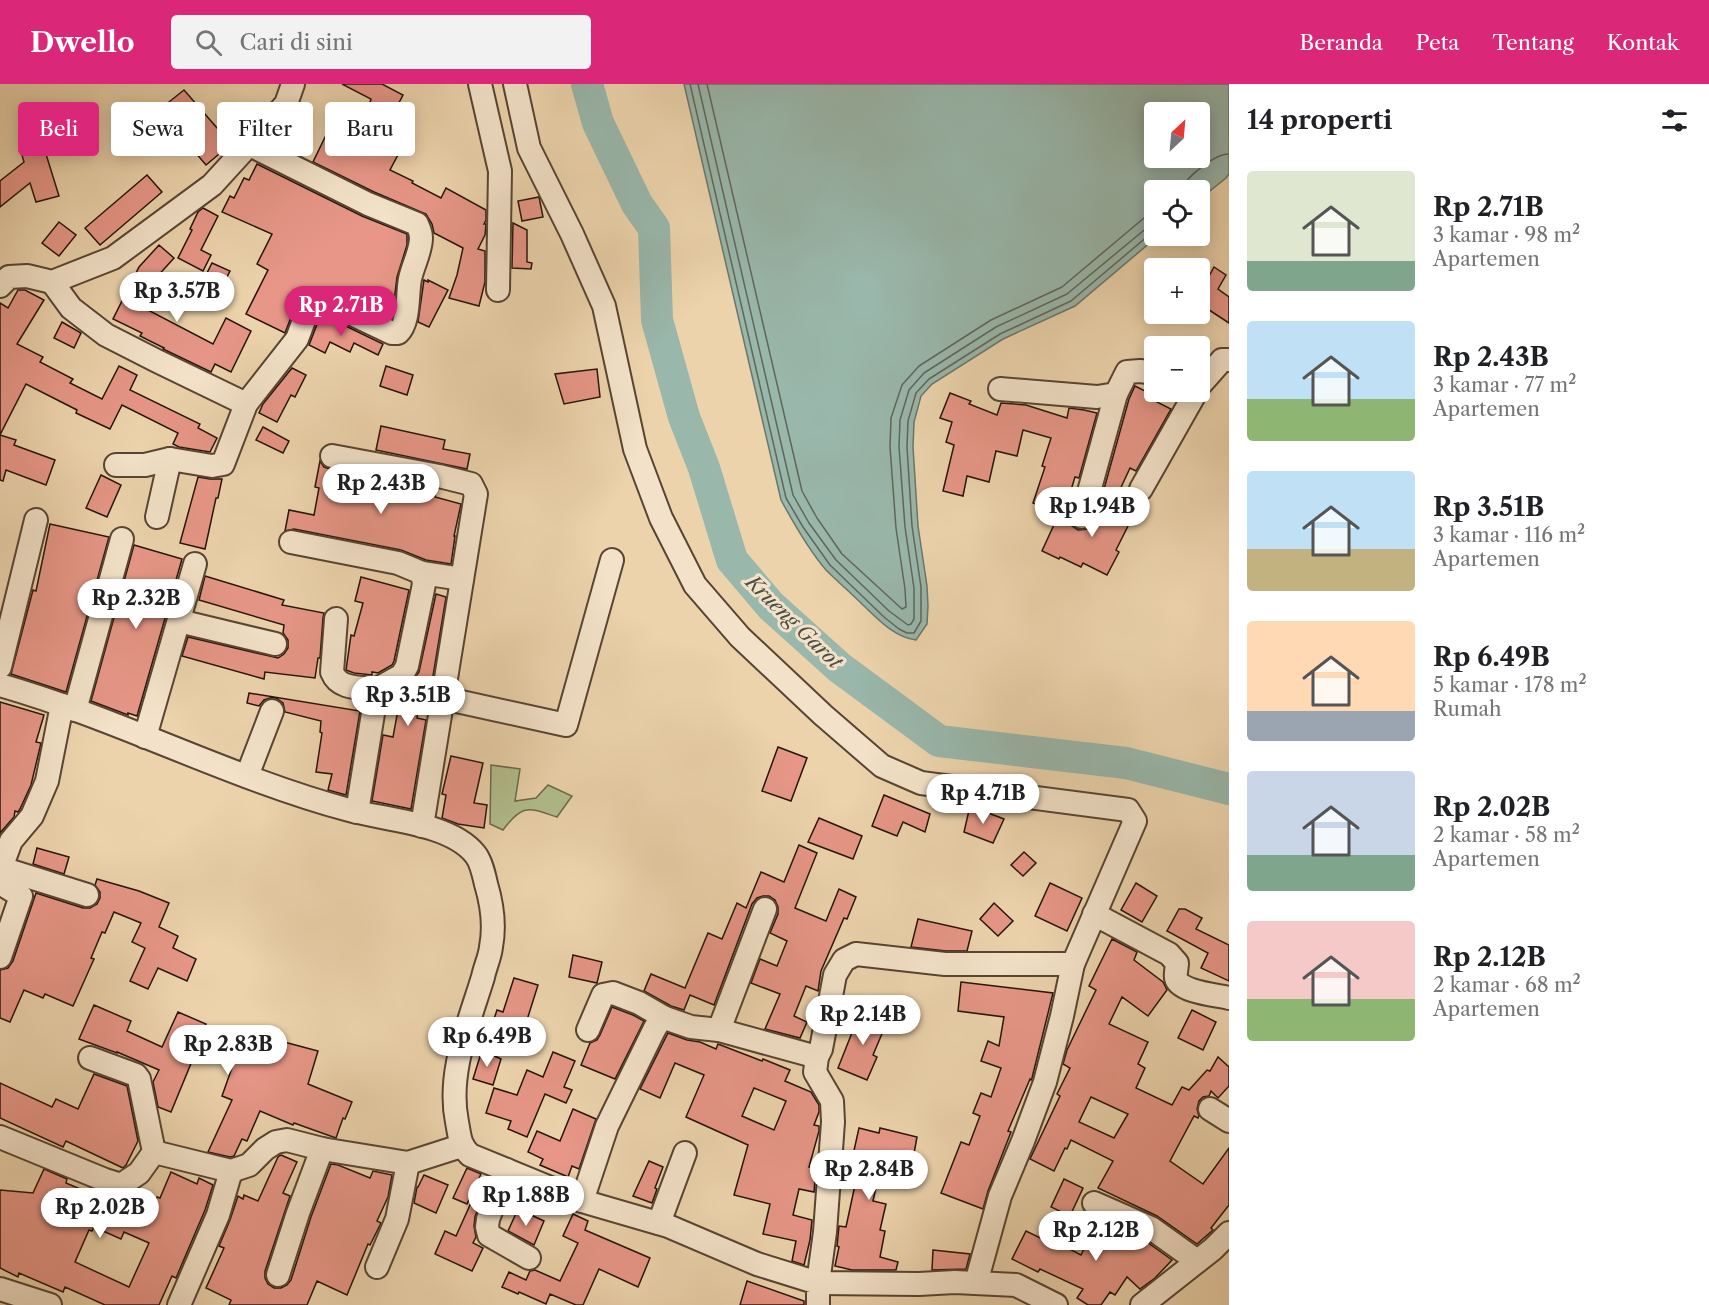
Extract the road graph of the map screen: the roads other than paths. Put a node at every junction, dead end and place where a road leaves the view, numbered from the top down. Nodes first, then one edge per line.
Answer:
1 (292, 84) edge
2 (480, 84) edge
3 (515, 84) edge
4 (287, 102) edge
5 (240, 156) edge
6 (272, 156) edge
7 (52, 282) junction
8 (0, 286) edge
9 (498, 290) dead end
10 (1229, 360) edge
11 (1144, 371) edge
12 (1210, 374) edge
13 (1000, 389) dead end
14 (1116, 393) junction
15 (1190, 402) edge
16 (246, 404) junction
17 (332, 456) dead end
18 (170, 459) junction
19 (116, 465) dead end
20 (1141, 489) dead end
21 (157, 517) dead end
22 (1082, 517) dead end
23 (36, 520) dead end
24 (122, 539) dead end
25 (291, 542) dead end
26 (612, 560) dead end
27 (195, 564) dead end
28 (422, 573) junction
29 (462, 579) junction
30 (336, 619) dead end
31 (179, 621) junction
32 (275, 644) dead end
33 (0, 667) edge
34 (0, 685) edge
35 (377, 689) junction
36 (443, 698) junction
37 (68, 707) junction
38 (272, 711) dead end
39 (145, 737) junction
40 (247, 776) junction
41 (357, 812) junction
42 (422, 826) junction
43 (1, 878) edge
44 (87, 895) dead end
45 (765, 909) dead end
46 (1094, 914) junction
47 (0, 957) edge
48 (1073, 964) junction
49 (1229, 998) edge
50 (665, 1018) junction
51 (588, 1030) dead end
52 (718, 1030) junction
53 (90, 1058) dead end
54 (817, 1058) junction
55 (0, 1137) edge
56 (461, 1146) junction
57 (322, 1149) junction
58 (154, 1152) junction
59 (685, 1153) dead end
60 (408, 1163) junction
61 (507, 1170) junction
62 (231, 1171) junction
63 (582, 1201) junction
64 (1094, 1203) dead end
65 (659, 1223) junction
66 (1217, 1252) edge
67 (529, 1258) dead end
68 (376, 1267) dead end
69 (278, 1275) dead end
70 (976, 1282) junction
71 (0, 1289) edge
72 (818, 1294) edge
73 (50, 1305) edge
74 (179, 1305) edge
75 (1056, 1305) edge
76 (1142, 1305) edge

1 - 4 street
2 - 9 street
3 - 46 street
5 - 7 street
6 - 16 street
7 - 8 street
7 - 16 street
10 - 12 street
11 - 14 street
13 - 14 street
14 - 22 street
15 - 20 street
16 - 18 street
17 - 29 street
18 - 19 street
18 - 21 street
23 - 33 street
24 - 37 street
25 - 28 street
26 - 36 street
27 - 31 street
28 - 29 street
28 - 35 street
29 - 36 street
30 - 35 street
31 - 32 street
31 - 39 street
34 - 37 street
35 - 41 street
36 - 42 street
37 - 39 street
37 - 43 street
38 - 40 street
39 - 40 street
40 - 41 street
41 - 42 street
42 - 56 street
43 - 44 street
43 - 47 street
45 - 52 street
46 - 48 street
46 - 49 street
48 - 54 street
48 - 70 street
50 - 51 street
50 - 52 street
50 - 63 street
52 - 54 street
53 - 58 street
54 - 72 street
55 - 58 street
56 - 60 street
56 - 61 street
57 - 60 street
57 - 62 street
57 - 69 street
58 - 62 street
59 - 65 street
60 - 68 street
61 - 63 street
61 - 67 street
62 - 74 street
63 - 65 street
64 - 66 street
65 - 72 street
66 - 76 street
70 - 72 street
70 - 75 street
71 - 73 street

